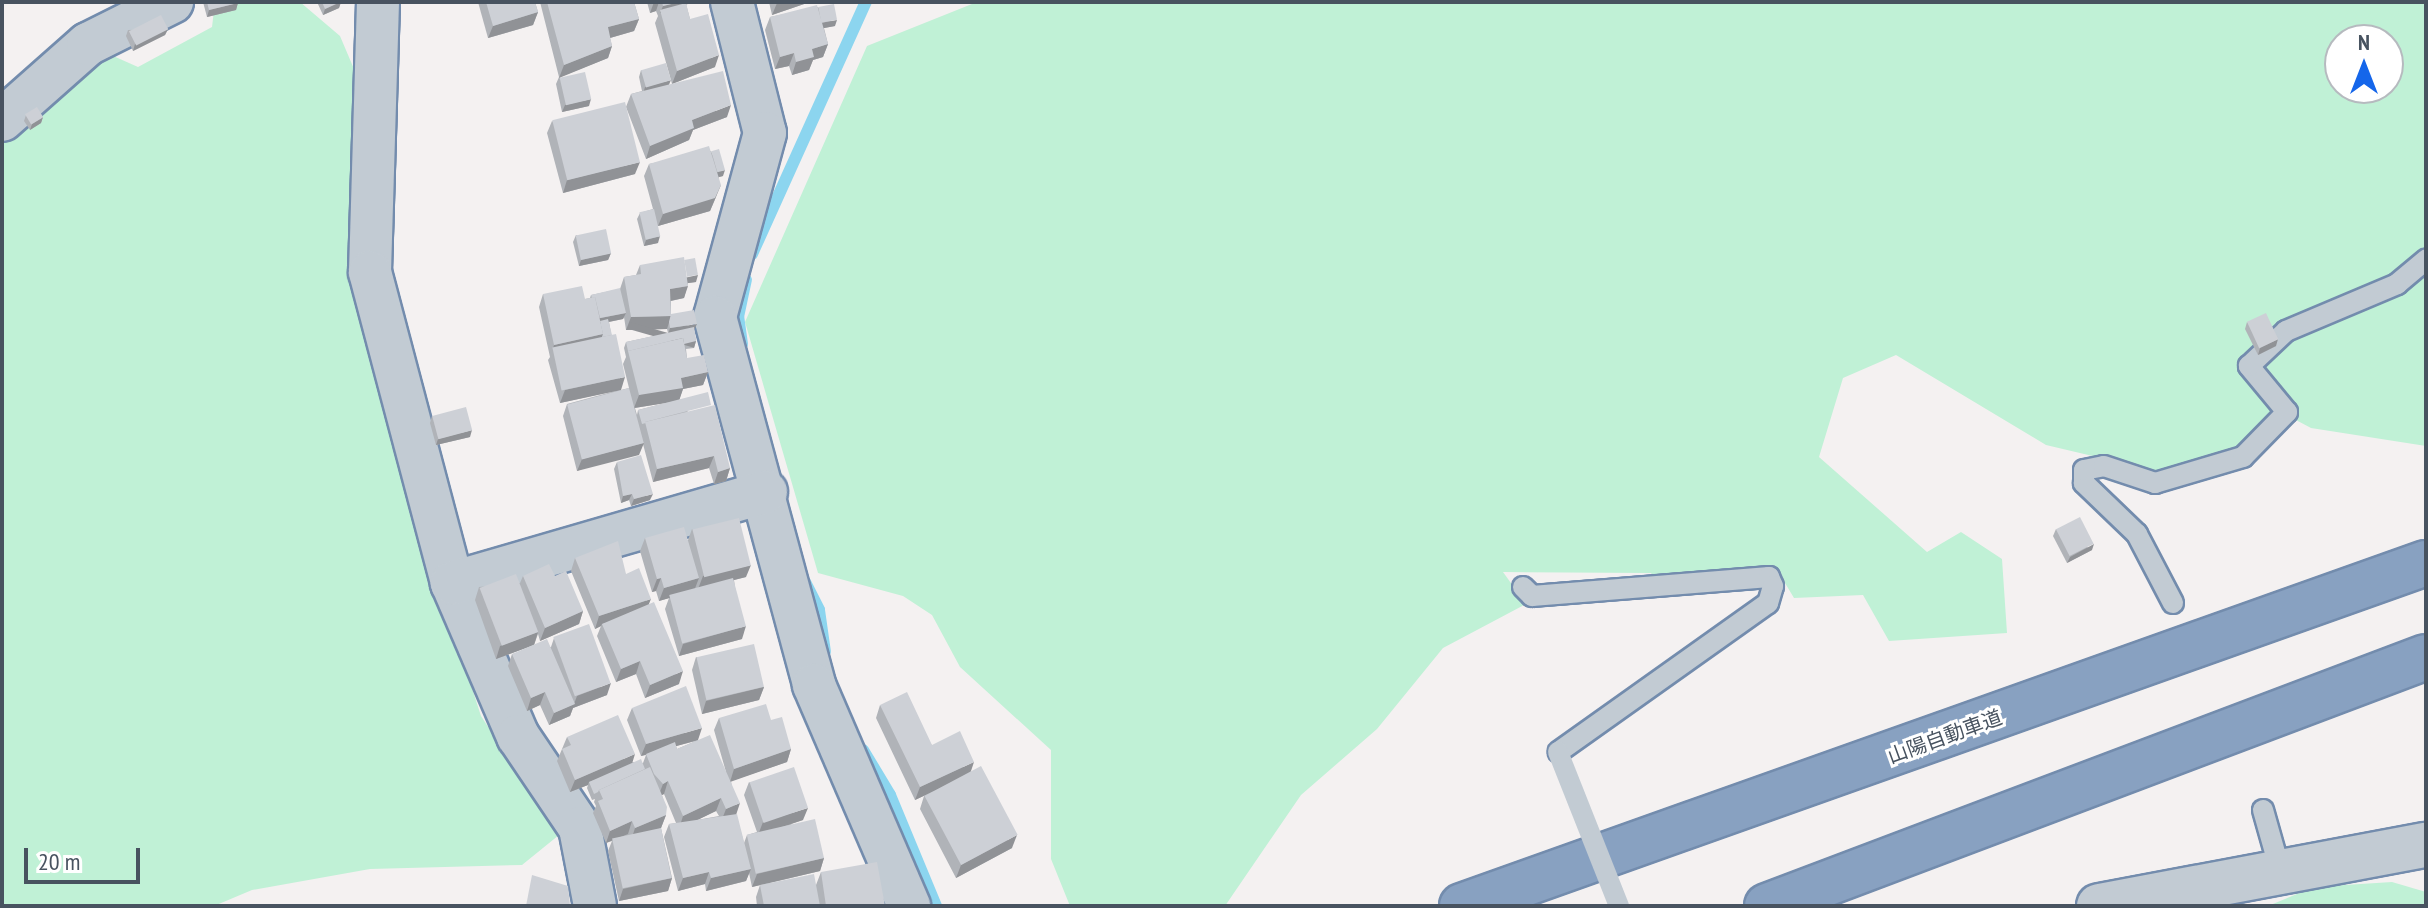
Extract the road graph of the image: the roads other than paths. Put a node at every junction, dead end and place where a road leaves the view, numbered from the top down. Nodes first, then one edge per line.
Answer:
1 (172, 2) edge
2 (378, 2) edge
3 (732, 2) edge
4 (2, 120) edge
5 (2426, 260) edge
6 (766, 492) junction
7 (2426, 563) edge
8 (452, 583) junction
9 (1523, 587) dead end
10 (2173, 603) dead end
11 (2426, 657) edge
12 (2263, 810) dead end
13 (2426, 845) edge
14 (2280, 870) junction
15 (595, 906) edge
16 (909, 906) edge
17 (1462, 906) edge
18 (1619, 906) edge
19 (1767, 906) edge
20 (2099, 906) edge

1 - 4 street
2 - 8 street
3 - 6 street
5 - 10 lane
6 - 8 street
6 - 16 street
7 - 17 highway, 山陽自動車道
8 - 15 street
9 - 18 lane, bridge
11 - 19 highway
12 - 14 lane
13 - 14 street
14 - 20 street

